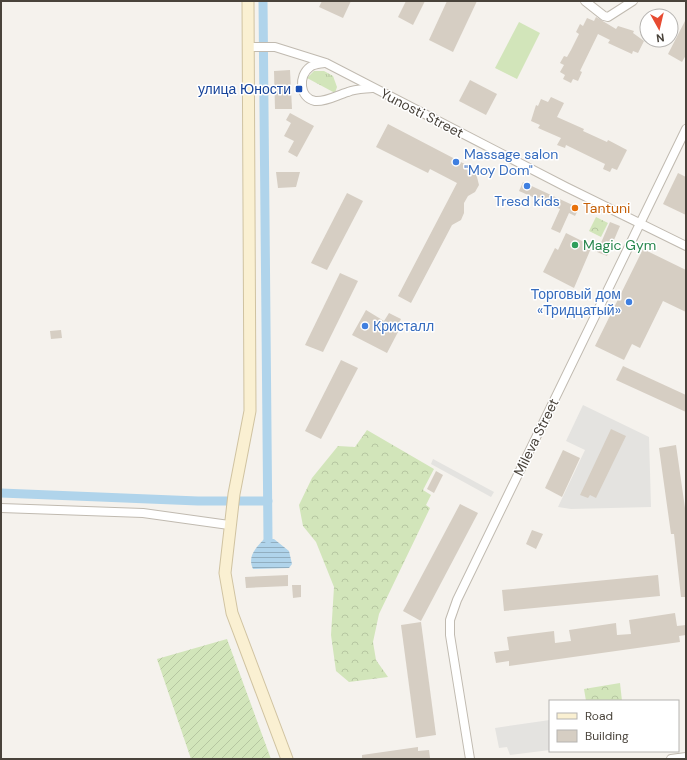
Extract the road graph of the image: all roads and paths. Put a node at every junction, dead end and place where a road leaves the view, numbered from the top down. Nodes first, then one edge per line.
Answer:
1 (248, 1) edge
2 (585, 1) edge
3 (633, 1) edge
4 (251, 47) junction
5 (326, 63) junction
6 (372, 88) junction
7 (686, 129) edge
8 (639, 222) junction
9 (686, 246) edge
10 (1, 508) edge
11 (229, 525) junction
12 (686, 757) edge
13 (287, 759) edge
14 (470, 759) edge
15 (671, 759) edge

1 - 4 street
2 - 3 street
4 - 5 street, Yunosti Street
4 - 11 street
5 - 6 street, Yunosti Street
5 - 6 street
6 - 8 street, Yunosti Street
7 - 8 street, Mileva Street
8 - 9 street, Yunosti Street
8 - 14 street, Mileva Street
10 - 11 street
11 - 13 street
12 - 15 street

